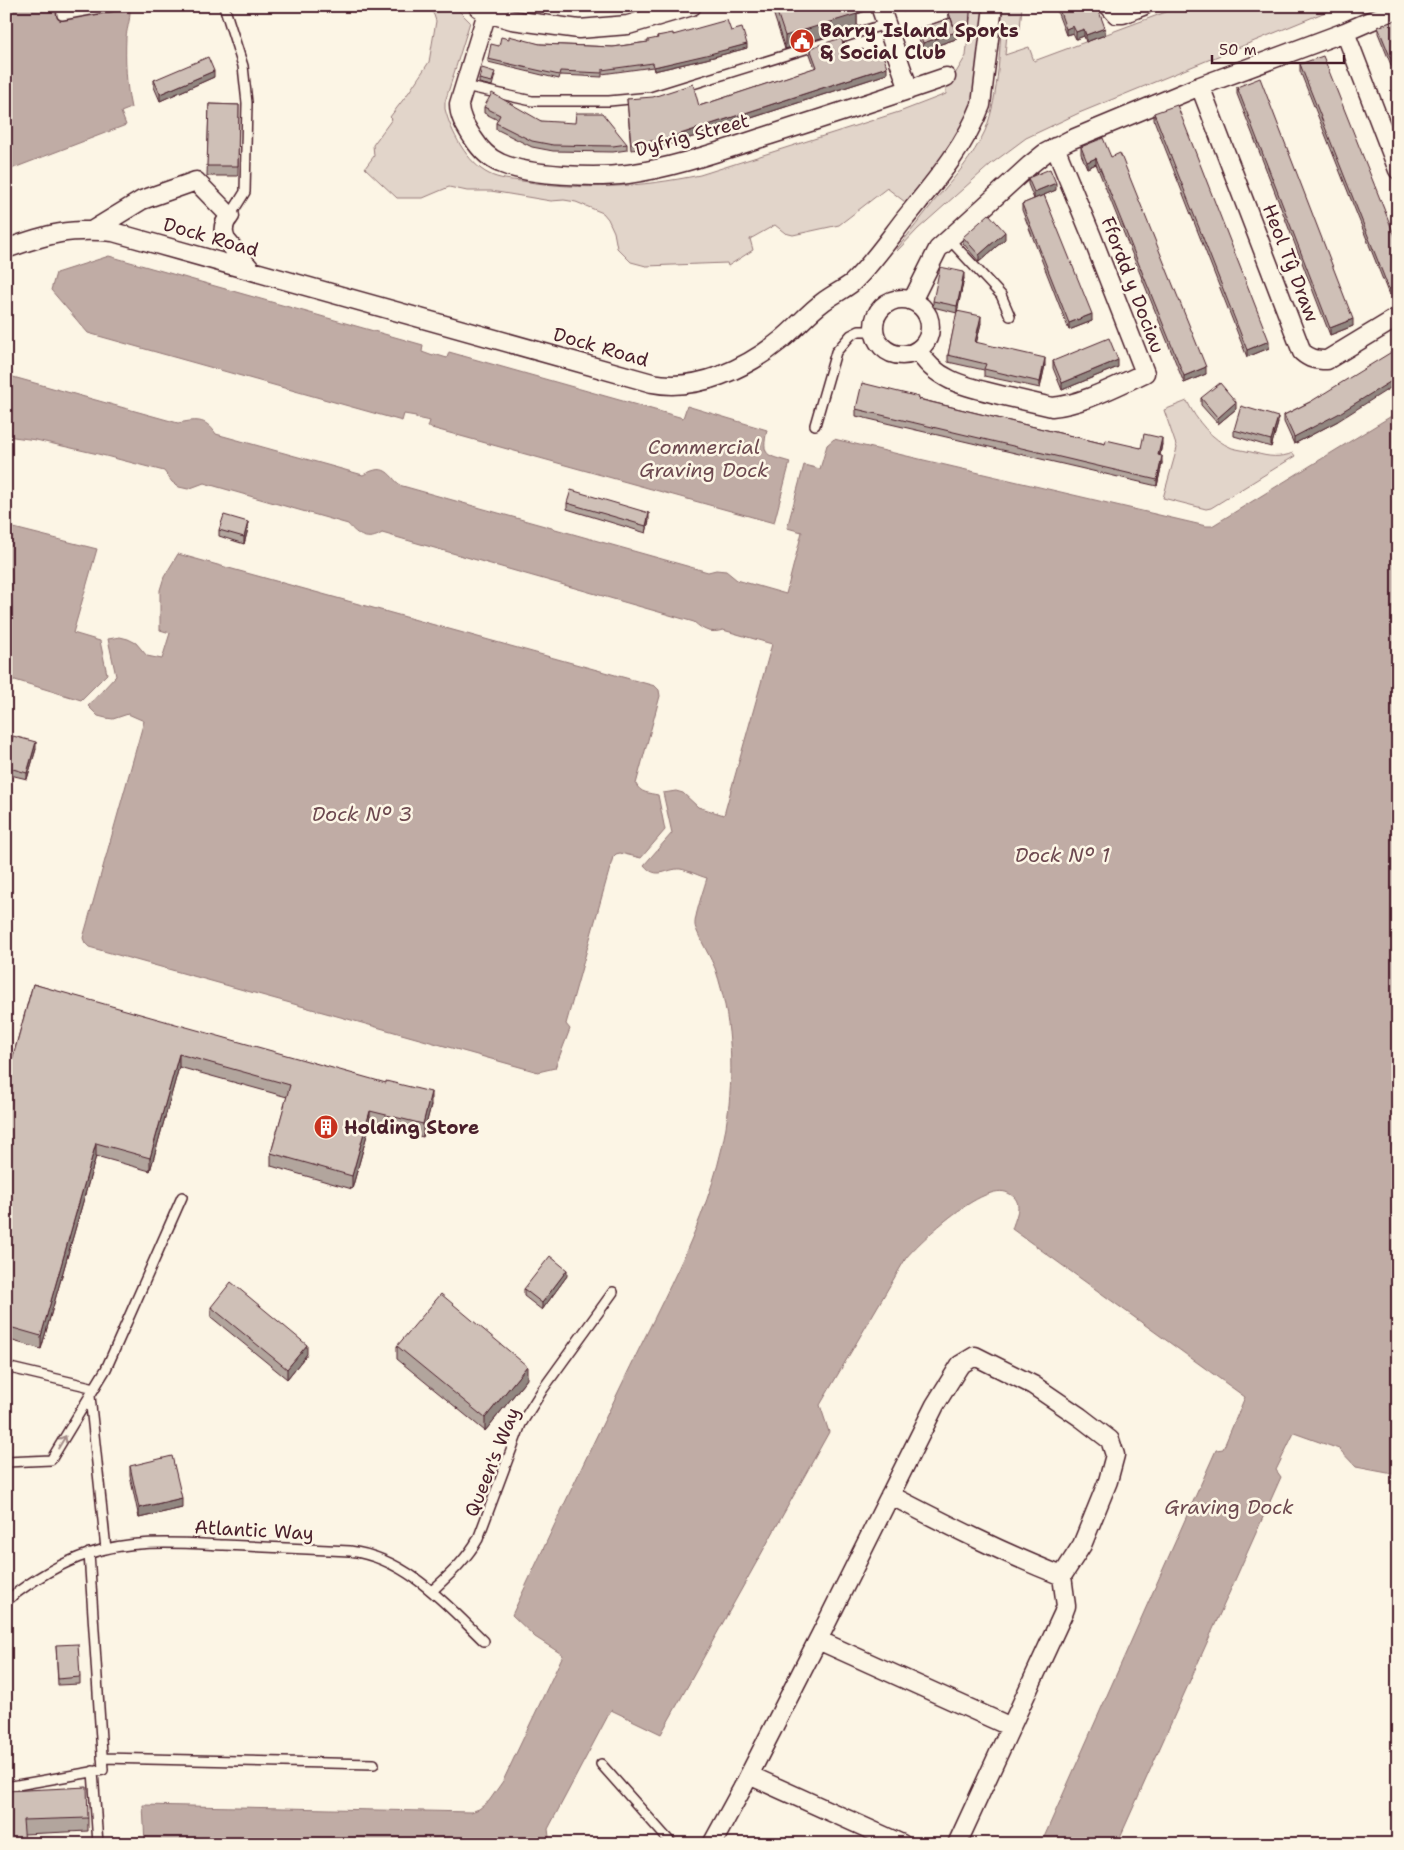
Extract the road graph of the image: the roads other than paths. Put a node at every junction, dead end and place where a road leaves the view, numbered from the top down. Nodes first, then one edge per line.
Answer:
1 (61, 6) edge
2 (114, 6) edge
3 (224, 6) edge
4 (692, 6) edge
5 (880, 6) edge
6 (993, 6) edge
7 (1143, 6) edge
8 (484, 8) edge
9 (1398, 9) edge
10 (1112, 10) edge
11 (886, 24) junction
12 (1345, 32) junction
13 (946, 77) dead end
14 (465, 86) junction
15 (1200, 86) junction
16 (909, 90) junction
17 (1055, 147) junction
18 (1398, 170) edge
19 (230, 216) junction
20 (93, 230) junction
21 (948, 238) junction
22 (6, 249) edge
23 (252, 271) junction
24 (912, 301) junction
25 (1010, 316) dead end
26 (1398, 317) edge
27 (874, 331) junction
28 (918, 350) junction
29 (815, 425) dead end
30 (182, 1197) dead end
31 (613, 1292) dead end
32 (6, 1367) edge
33 (92, 1392) junction
34 (6, 1462) edge
35 (890, 1495) junction
36 (106, 1549) junction
37 (89, 1553) junction
38 (1062, 1576) junction
39 (432, 1591) junction
40 (6, 1601) edge
41 (818, 1640) junction
42 (484, 1641) dead end
43 (1011, 1727) junction
44 (102, 1758) junction
45 (374, 1764) dead end
46 (602, 1764) dead end
47 (93, 1771) junction
48 (749, 1775) junction
49 (6, 1787) edge
50 (98, 1844) edge
51 (672, 1844) edge
52 (712, 1844) edge
53 (902, 1844) edge
54 (957, 1844) edge

1 - 2 lane
3 - 19 lane
4 - 8 street
5 - 11 street
6 - 23 street, Dock Road
7 - 10 street
8 - 14 street, Dyfrig Street
9 - 12 street
11 - 14 lane
11 - 16 street
12 - 15 street
12 - 18 street
13 - 16 street, Dyfrig Street
14 - 16 street, Dyfrig Street
15 - 17 street
15 - 26 street, Heol Tŷ Draw
17 - 21 street
17 - 28 street, Ffordd y Dociau
19 - 20 street
19 - 23 street
20 - 22 street, Dock Road
20 - 23 street, Dock Road
21 - 24 street
21 - 25 lane
24 - 27 street
24 - 28 street
27 - 28 street
27 - 29 lane
30 - 33 lane
31 - 39 lane, Queen's Way
32 - 33 lane
34 -> 33 lane
33 - 36 lane
35 - 38 street
35 - 38 street
35 - 41 street
36 - 37 lane, Atlantic Way
36 - 39 lane, Atlantic Way
37 - 40 lane, Atlantic Way
37 - 44 lane
38 - 43 street
39 - 42 lane, Atlantic Way
41 - 43 street
41 - 48 street
43 - 54 street
44 - 45 lane
44 - 47 lane
46 - 51 lane
47 - 49 lane
47 - 50 lane
48 - 52 street
48 - 53 street

